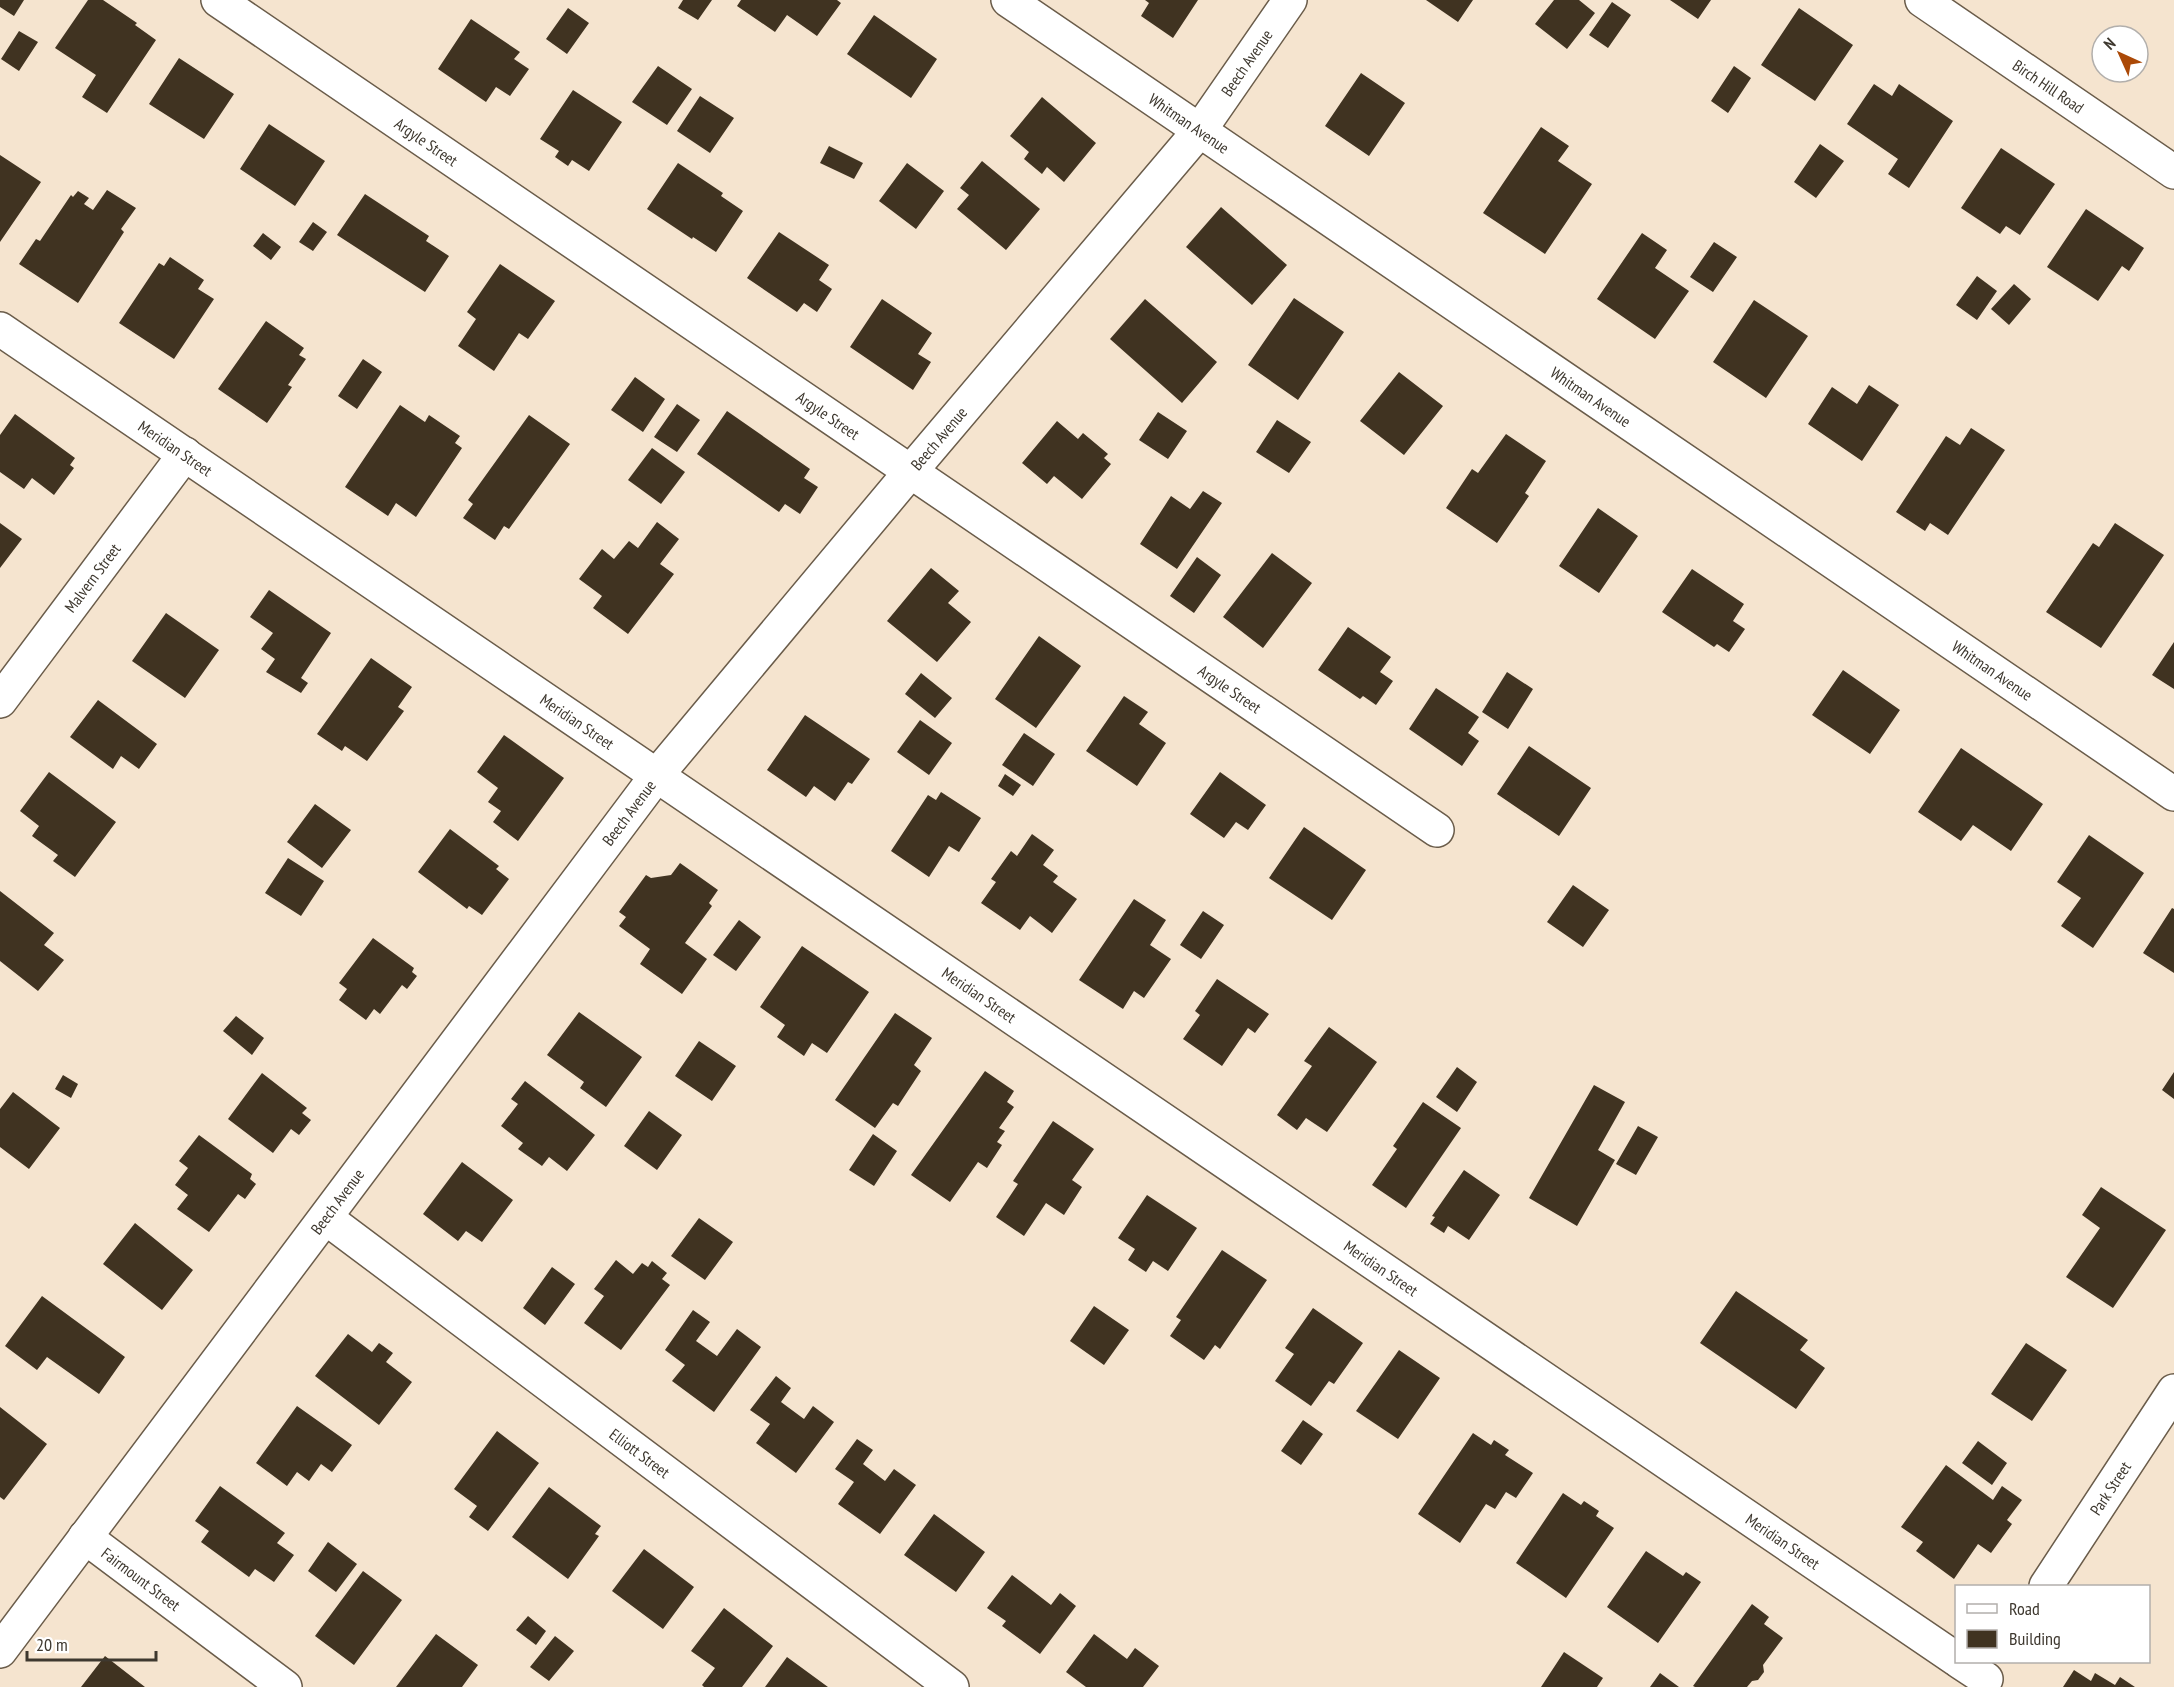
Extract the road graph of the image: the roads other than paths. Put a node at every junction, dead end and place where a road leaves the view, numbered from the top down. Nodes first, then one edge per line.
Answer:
1 (218, 0) edge
2 (1008, 0) edge
3 (1290, 0) edge
4 (1922, 0) edge
5 (1200, 130) junction
6 (2174, 171) edge
7 (0, 329) edge
8 (185, 454) junction
9 (911, 471) junction
10 (0, 701) edge
11 (657, 775) junction
12 (2174, 795) edge
13 (1437, 830) dead end
14 (326, 1218) junction
15 (2174, 1391) edge
16 (85, 1537) junction
17 (2047, 1585) edge
18 (0, 1651) edge
19 (1955, 1656) edge
20 (285, 1687) edge
21 (952, 1687) edge

1 - 9 street, Argyle Street
2 - 5 street, Whitman Avenue
3 - 5 street, Beech Avenue
4 - 6 street, Birch Hill Road
5 - 9 street, Beech Avenue
5 - 12 street, Whitman Avenue
7 - 8 street, Meridian Street
8 - 10 street, Malvern Street
8 - 11 street, Meridian Street
9 - 11 street, Beech Avenue
9 - 13 street, Argyle Street
11 - 14 street, Beech Avenue
11 - 19 street, Meridian Street
14 - 16 street, Beech Avenue
14 - 21 street, Elliott Street
15 - 17 street, Park Street
16 - 18 street, Beech Avenue
16 - 20 street, Fairmount Street

